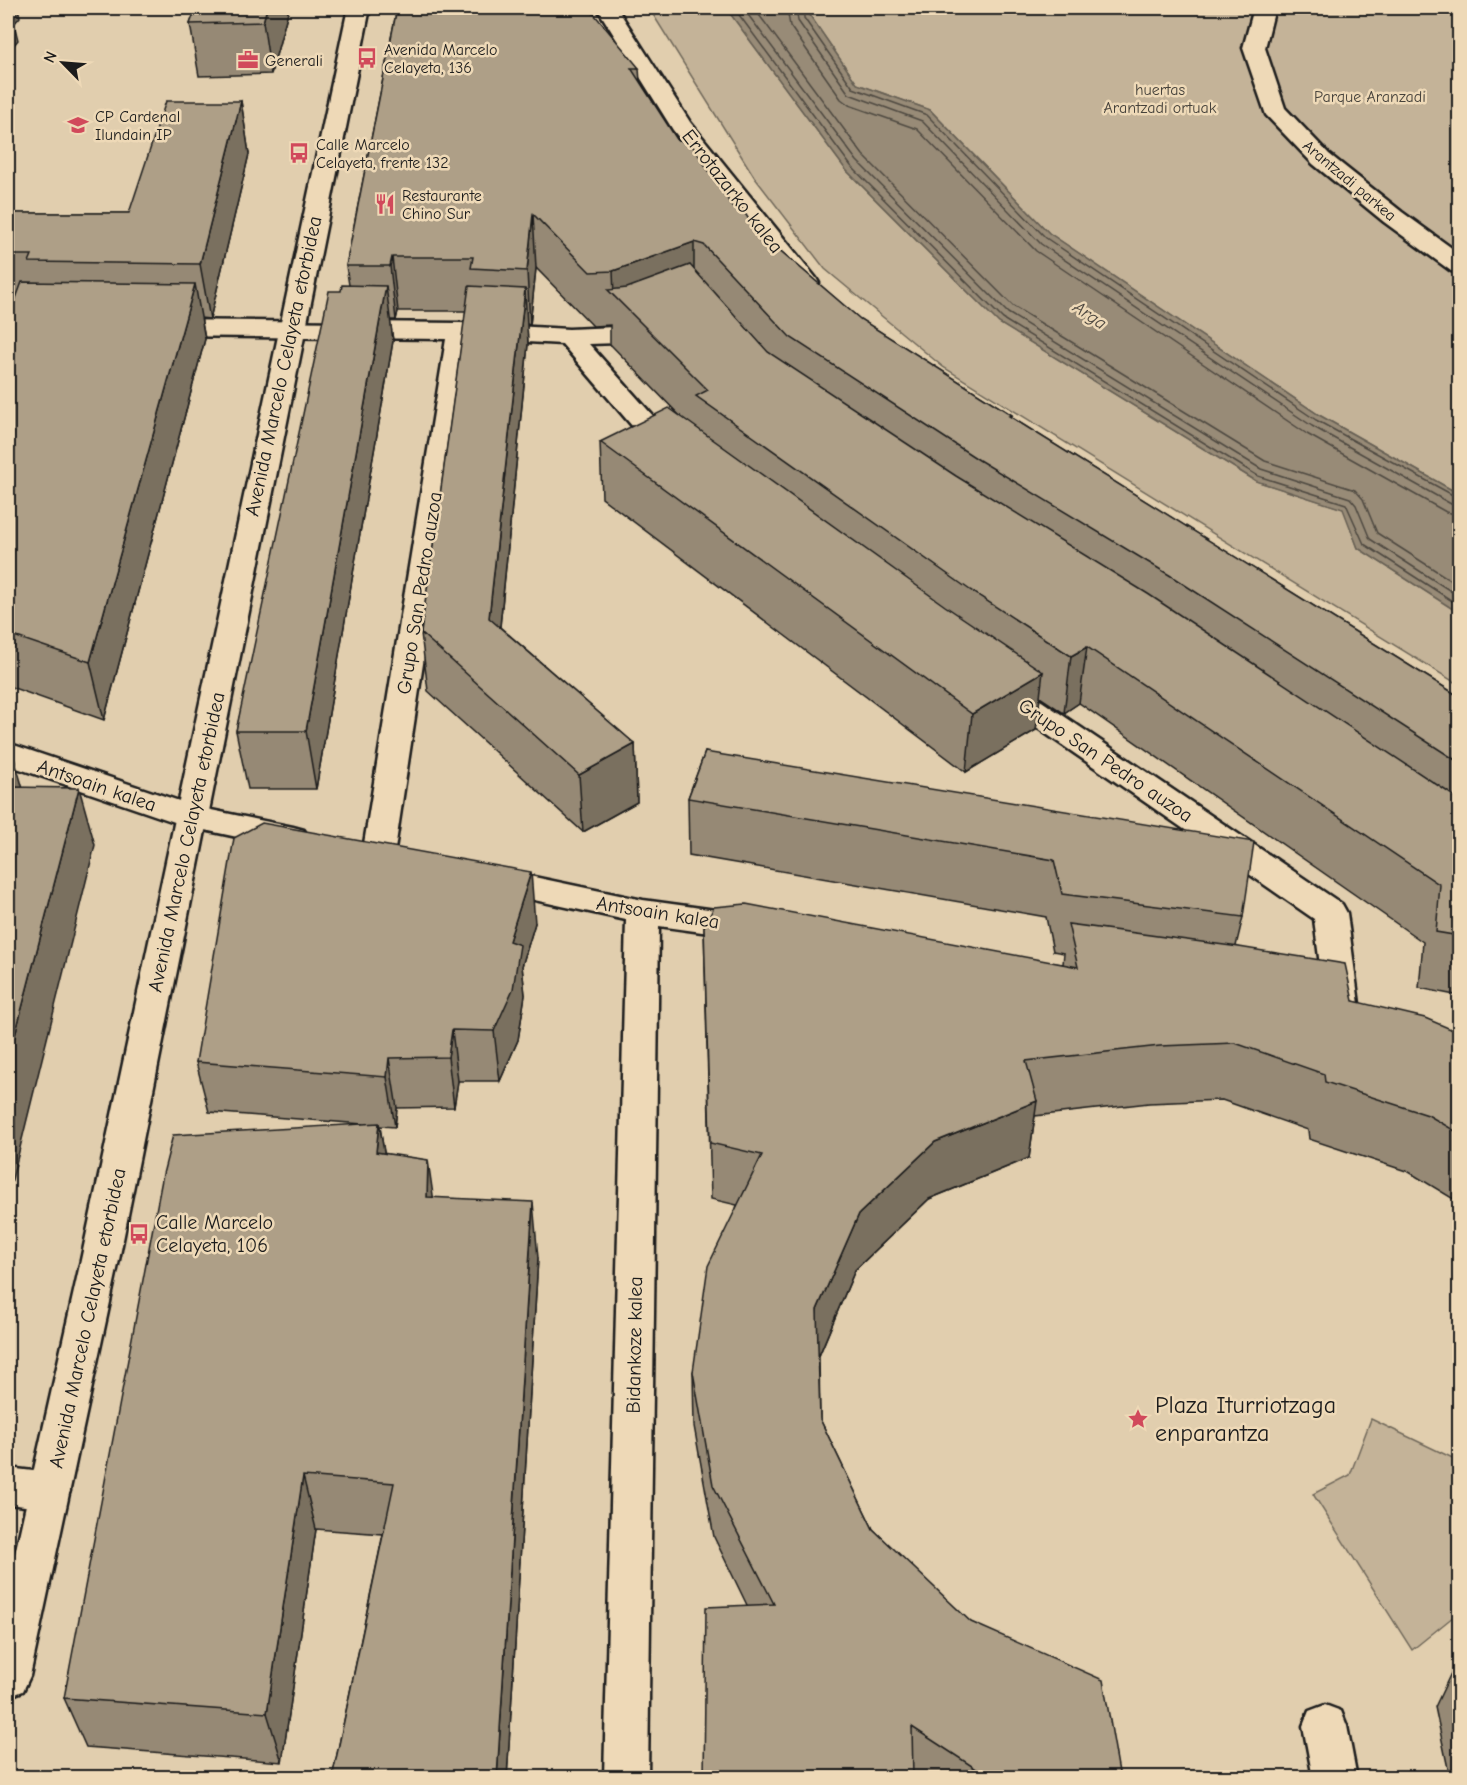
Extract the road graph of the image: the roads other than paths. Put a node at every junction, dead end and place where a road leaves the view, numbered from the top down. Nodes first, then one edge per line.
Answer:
1 (359, 8) edge
2 (607, 8) edge
3 (1264, 8) edge
4 (1460, 266) edge
5 (822, 298) edge
6 (673, 314) edge
7 (138, 328) edge
8 (290, 329) junction
9 (460, 330) junction
10 (569, 337) junction
11 (699, 469) edge
12 (982, 675) edge
13 (8, 754) edge
14 (192, 817) junction
15 (378, 856) junction
16 (413, 864) edge
17 (459, 873) edge
18 (643, 912) junction
19 (785, 931) edge
20 (1307, 1000) edge
21 (1342, 1004) junction
22 (1374, 1015) edge
23 (8, 1486) edge
24 (50, 1491) junction
25 (8, 1676) edge
26 (1325, 1726) dead end
27 (626, 1778) edge
28 (1335, 1778) edge

1 - 8 street, Avenida Marcelo Celayeta etorbidea
2 - 5 street, Errotazarko kalea
3 - 4 street, Arantzadi parkea
6 - 10 street
7 - 8 street
8 - 9 street
8 - 14 street, Avenida Marcelo Celayeta etorbidea
9 - 10 street
9 - 15 street, Grupo San Pedro auzoa
10 - 11 street
12 - 21 street, Grupo San Pedro auzoa
13 - 14 street, Antsoain kalea
14 - 15 street, Antsoain kalea
14 - 24 street, Avenida Marcelo Celayeta etorbidea
15 - 16 street, Antsoain kalea
17 - 18 street, Antsoain kalea
18 - 19 street, Antsoain kalea
18 - 27 street, Bidankoze kalea
20 - 21 street
21 - 22 street
23 - 24 street
24 - 25 street, Avenida Marcelo Celayeta etorbidea
26 - 28 street

